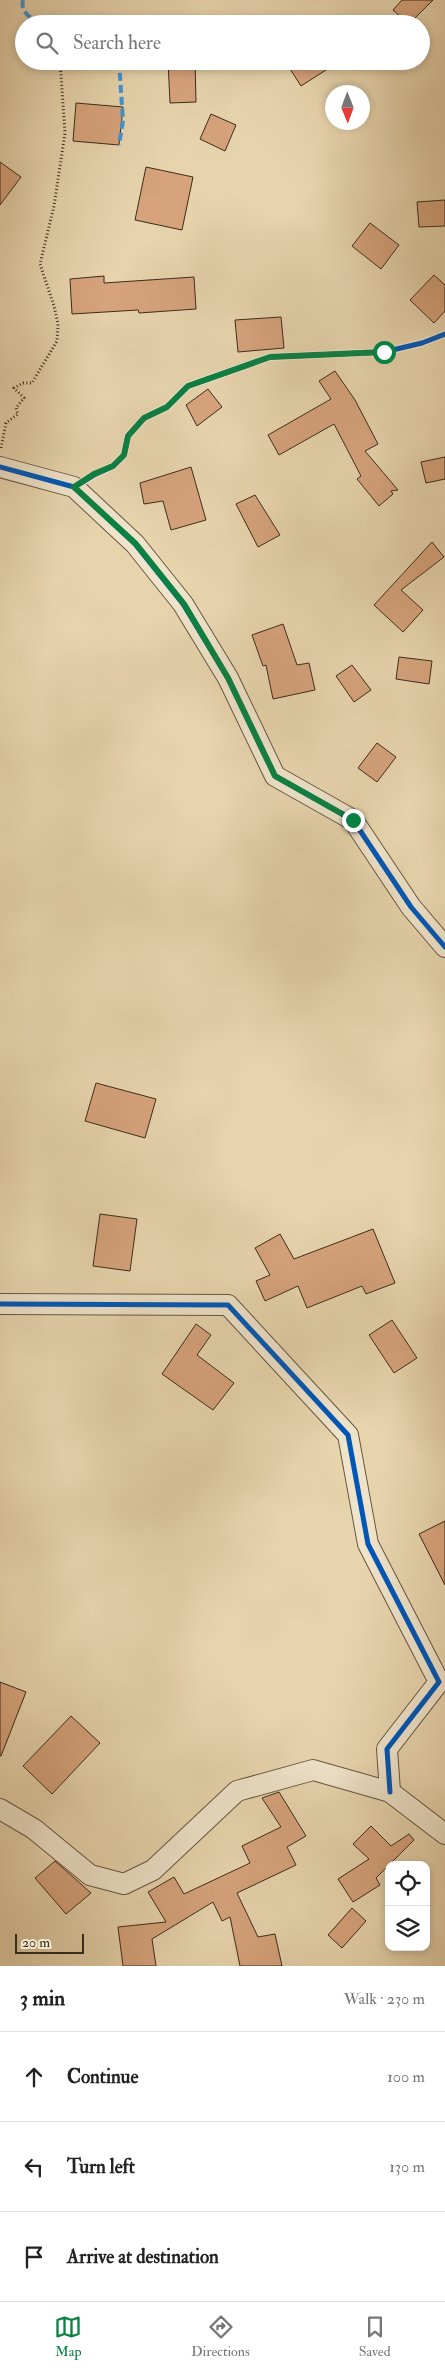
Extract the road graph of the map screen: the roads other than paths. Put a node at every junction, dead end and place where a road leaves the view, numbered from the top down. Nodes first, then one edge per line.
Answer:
1 (0, 458) edge
2 (445, 947) edge
3 (0, 1304) edge
4 (390, 1792) junction
5 (0, 1809) edge
6 (445, 1834) edge

1 - 2 street
3 - 4 street
4 - 5 street
4 - 6 street

